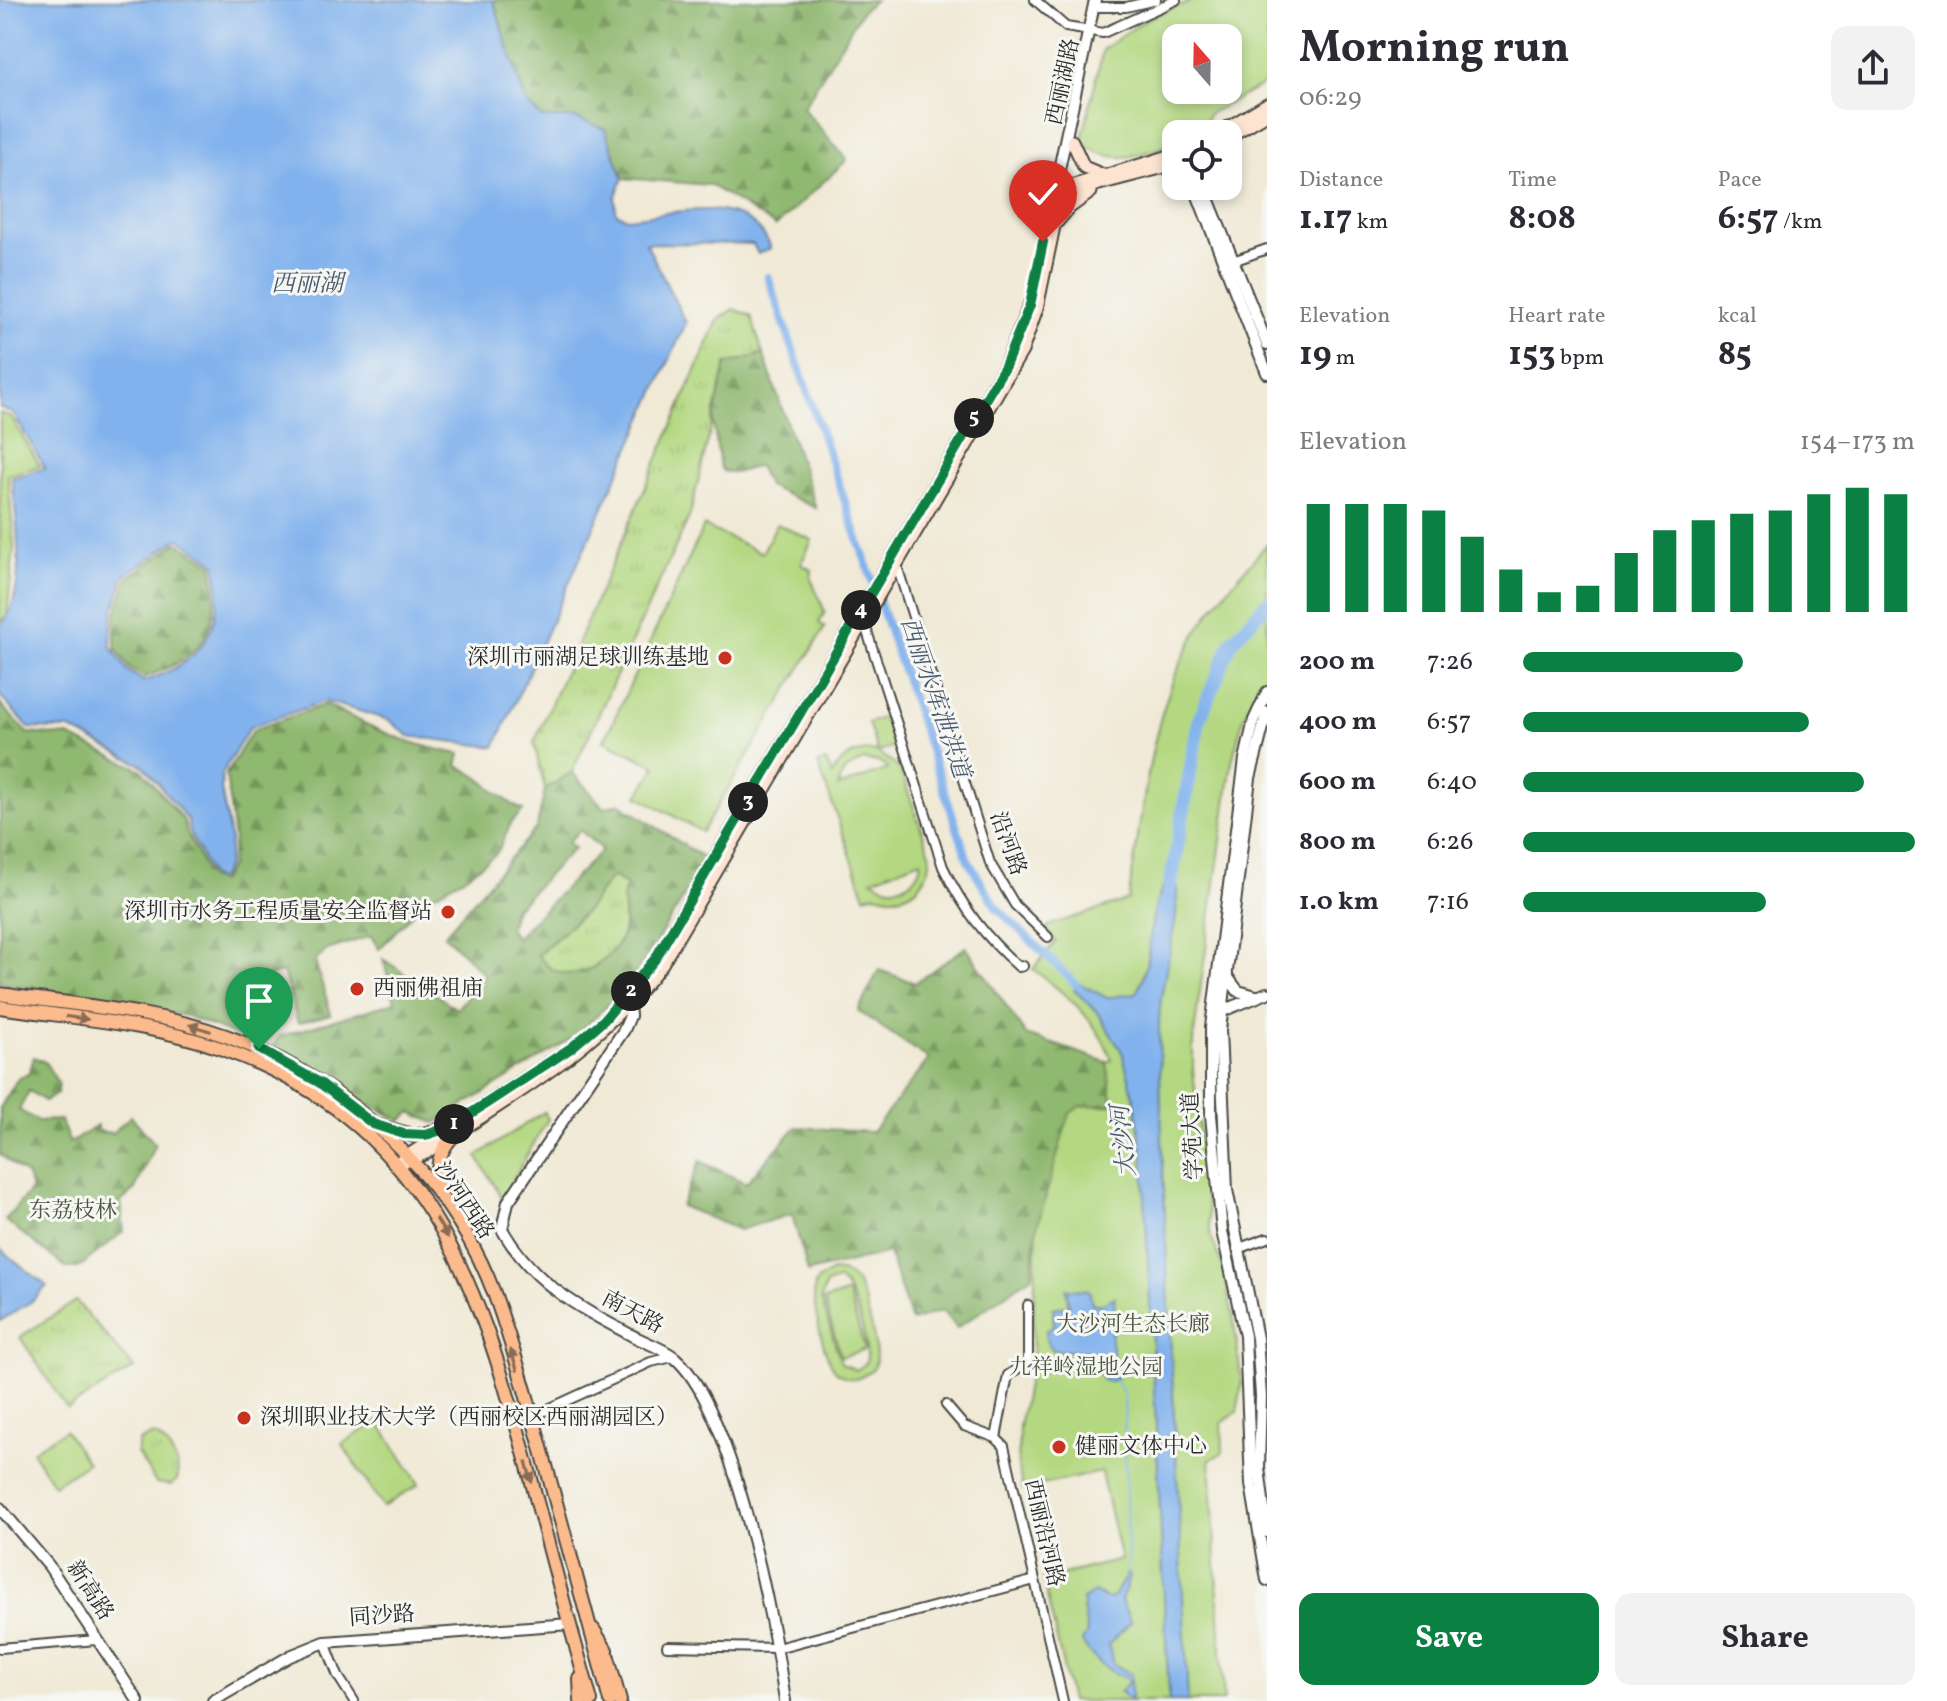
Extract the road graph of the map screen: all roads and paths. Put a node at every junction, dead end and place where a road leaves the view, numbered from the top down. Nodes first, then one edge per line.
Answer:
1 (1035, 0) edge
2 (1176, 0) edge
3 (1155, 3) edge
4 (1098, 4) edge
5 (1091, 33) junction
6 (1267, 104) edge
7 (1267, 114) edge
8 (1240, 120) edge
9 (1242, 129) edge
10 (1072, 141) junction
11 (1162, 159) edge
12 (1162, 167) edge
13 (1107, 180) junction
14 (1059, 192) junction
15 (1199, 200) edge
16 (1209, 200) edge
17 (1054, 226) junction
18 (1267, 249) edge
19 (1233, 261) junction
20 (1266, 339) edge
21 (1267, 373) edge
22 (893, 564) junction
23 (874, 596) junction
24 (864, 622) junction
25 (1267, 692) edge
26 (1267, 712) edge
27 (1048, 937) dead end
28 (1023, 966) dead end
29 (1225, 973) junction
30 (0, 994) edge
31 (1265, 996) edge
32 (629, 1005) junction
33 (0, 1007) edge
34 (1218, 1015) junction
35 (373, 1124) junction
36 (452, 1131) junction
37 (409, 1158) junction
38 (396, 1165) junction
39 (443, 1201) junction
40 (1267, 1238) edge
41 (1237, 1249) junction
42 (1028, 1305) dead end
43 (674, 1357) junction
44 (946, 1405) dead end
45 (533, 1416) junction
46 (996, 1438) junction
47 (0, 1508) edge
48 (1267, 1532) edge
49 (1035, 1580) junction
50 (1267, 1580) edge
51 (570, 1624) junction
52 (589, 1624) junction
53 (97, 1640) junction
54 (325, 1642) junction
55 (667, 1646) dead end
56 (0, 1648) edge
57 (777, 1648) junction
58 (580, 1660) junction
59 (138, 1701) edge
60 (213, 1701) edge
61 (354, 1701) edge
62 (581, 1701) edge
63 (591, 1701) edge
64 (610, 1701) edge
65 (620, 1701) edge
66 (785, 1701) edge
67 (1063, 1701) edge

1 - 5 street
2 - 3 street
3 - 4 street
3 - 5 street
4 - 5 street, 西丽湖路
5 - 10 street, 西丽湖路
5 - 14 street, 西丽湖路
6 - 8 main road
7 - 9 main road
10 - 13 main road
10 - 14 street, 西丽湖路
11 - 13 main road
12 - 13 main road
13 - 14 main road
13 - 17 main road
14 - 17 main road, 西丽湖路
14 - 22 main road, 西丽湖路
15 - 21 street
16 - 19 street
17 - 22 main road, 西丽湖路
18 - 19 street
19 - 20 street
22 - 23 main road
22 - 27 street, 沿河路
23 - 24 main road
23 - 36 main road
24 - 28 street
24 - 32 main road
25 - 34 street, 学苑大道
26 - 29 street, 学苑大道
29 - 31 street
29 - 34 street, 学苑大道
35 -> 30 main road, 沙河西路
31 - 34 street
32 - 36 main road
32 - 43 street, 南天路
33 -> 38 main road, 沙河西路
34 - 41 street, 学苑大道
34 - 50 street, 学苑大道
35 - 36 main road
35 - 37 main road, 沙河西路
36 - 37 main road
36 - 39 main road
37 - 38 main road
37 - 39 main road, 沙河西路
38 -> 51 main road, 沙河西路
45 -> 39 main road, 沙河西路
40 - 41 street
41 - 48 street, 学苑大道
42 - 46 street
43 - 45 street
43 - 57 street, 南天路
44 - 46 street
45 - 52 main road, 沙河西路
46 - 49 street, 西丽沿河路
47 - 53 street, 新高路
49 - 57 street
49 - 67 street, 西丽沿河路
51 - 54 street, 同沙路
51 - 58 main road, 沙河西路
52 - 64 main road, 沙河西路
52 - 65 main road
53 - 56 street
53 - 59 street, 新高路
54 - 60 street, 同沙路
54 - 61 street
55 - 57 street
57 - 66 street, 南天路
58 - 62 main road
58 - 63 main road, 沙河西路

